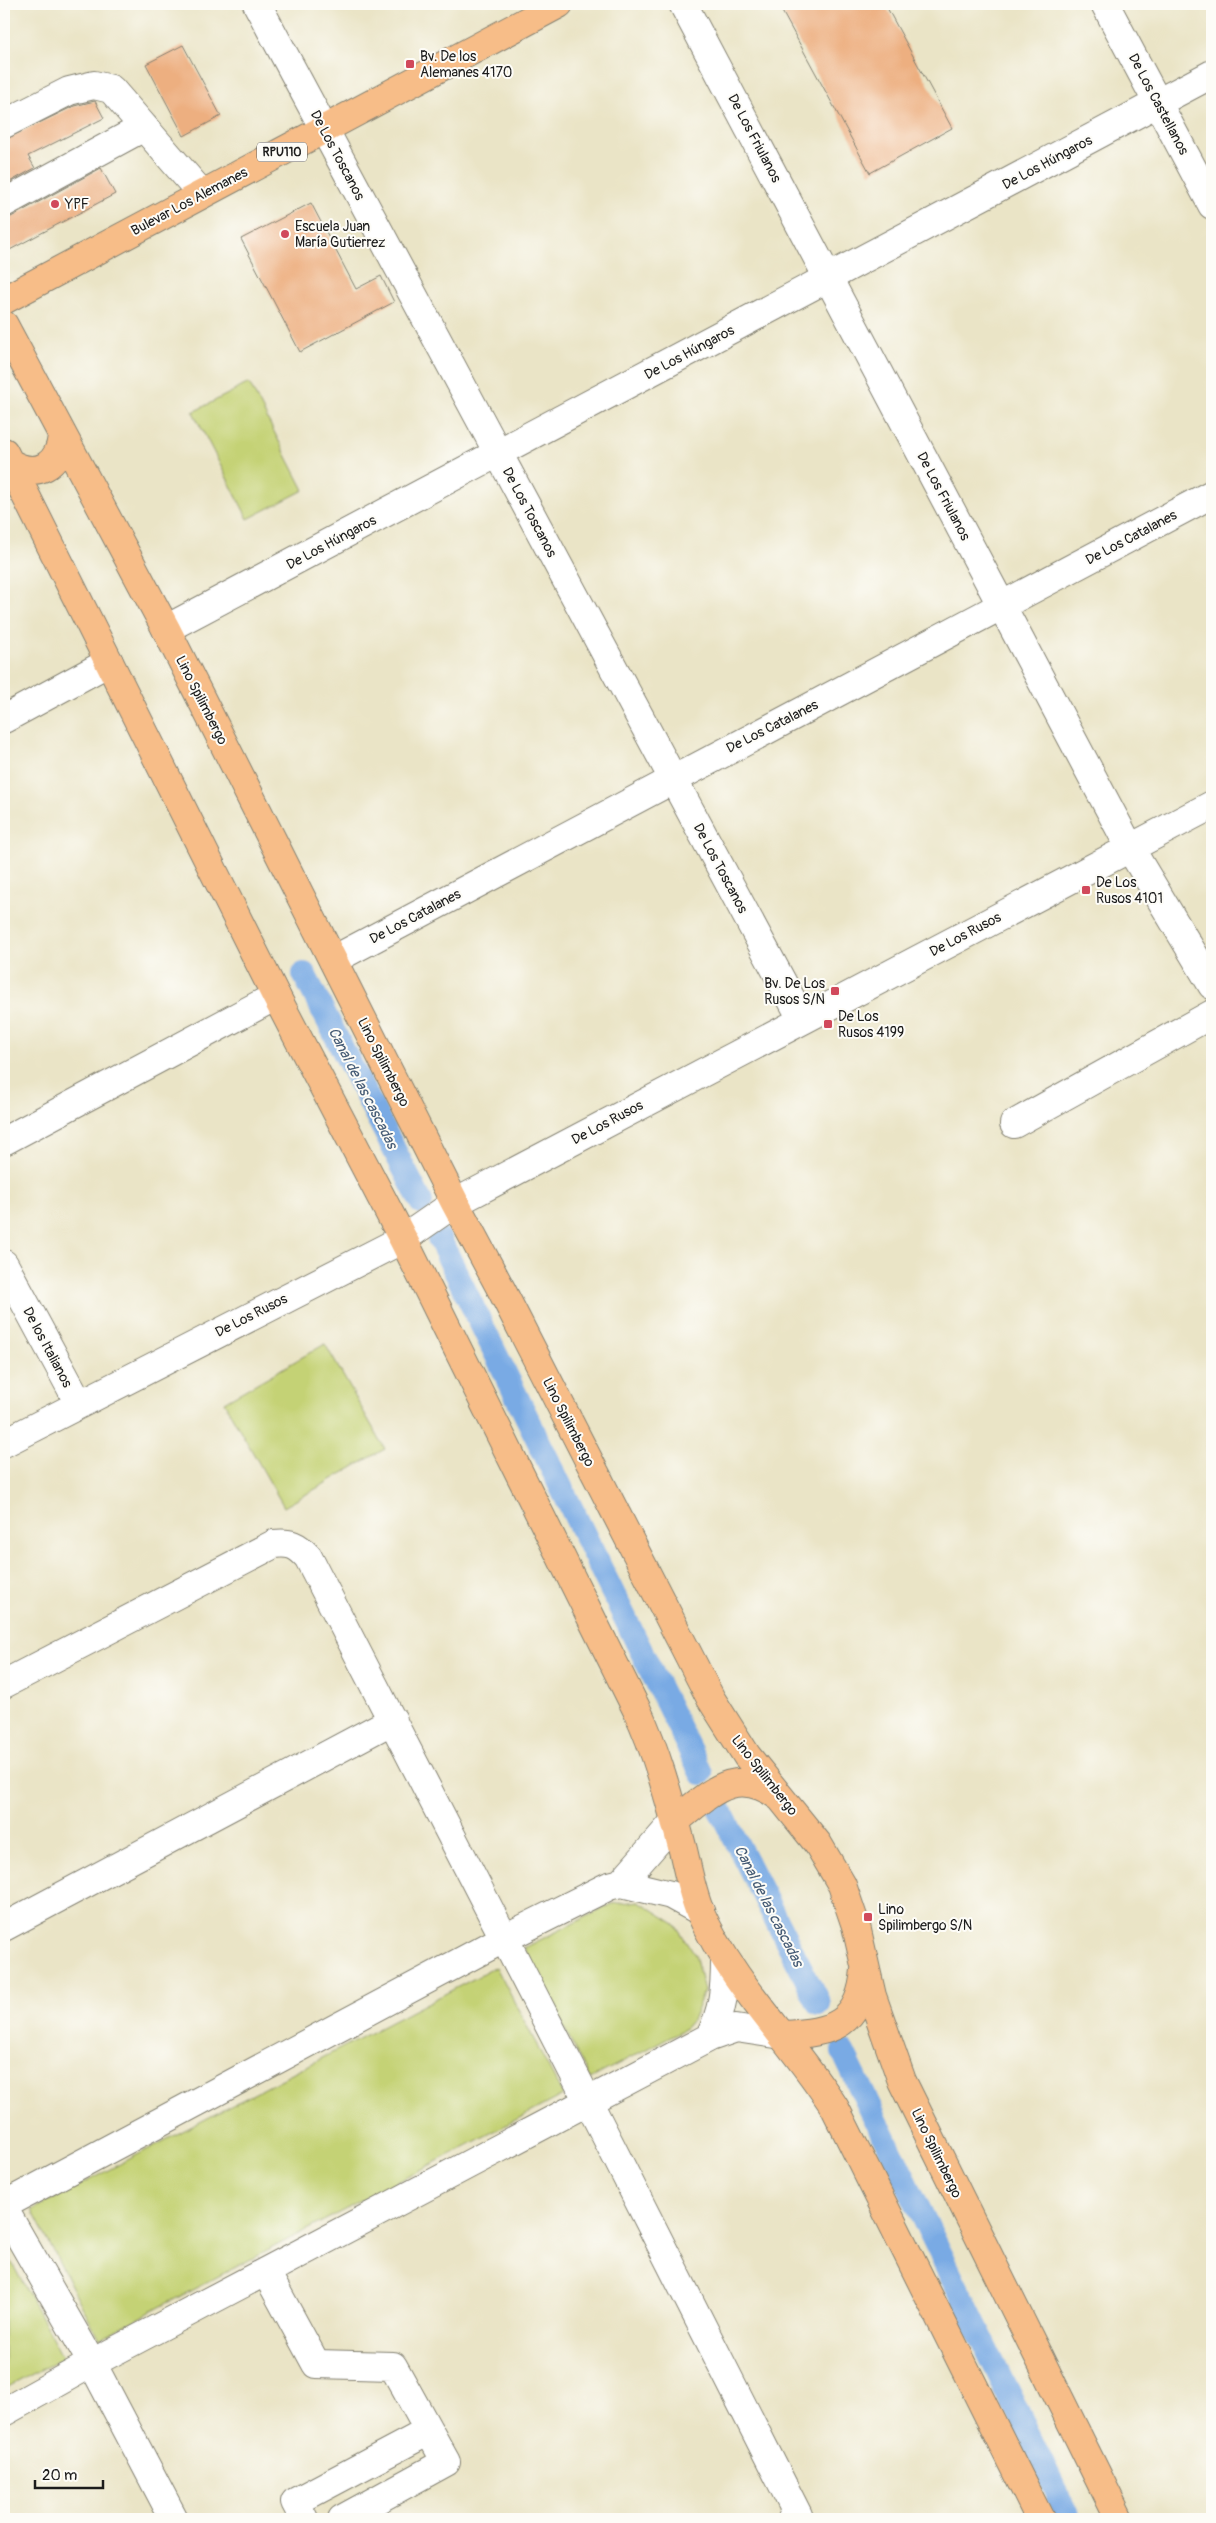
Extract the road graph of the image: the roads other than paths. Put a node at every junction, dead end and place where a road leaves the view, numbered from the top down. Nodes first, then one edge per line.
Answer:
1 (258, 4) edge
2 (559, 4) edge
3 (683, 4) edge
4 (1105, 4) edge
5 (1212, 74) edge
6 (1158, 103) junction
7 (4, 124) edge
8 (144, 127) junction
9 (324, 129) junction
10 (202, 194) junction
11 (4, 203) edge
12 (1212, 205) edge
13 (830, 277) junction
14 (4, 300) edge
15 (4, 325) edge
16 (62, 436) junction
17 (498, 453) junction
18 (7, 458) edge
19 (1212, 494) edge
20 (1002, 607) junction
21 (166, 630) junction
22 (109, 662) junction
23 (4, 719) edge
24 (673, 778) junction
25 (1212, 805) edge
26 (1130, 848) junction
27 (333, 960) junction
28 (1212, 985) edge
29 (276, 996) junction
30 (1212, 1014) edge
31 (802, 1019) junction
32 (1014, 1124) dead end
33 (4, 1140) edge
34 (455, 1203) junction
35 (403, 1238) junction
36 (4, 1264) edge
37 (79, 1403) junction
38 (4, 1443) edge
39 (4, 1684) edge
40 (393, 1720) junction
41 (782, 1799) junction
42 (675, 1821) junction
43 (621, 1883) junction
44 (700, 1911) junction
45 (4, 1926) edge
46 (505, 1938) junction
47 (725, 1960) junction
48 (865, 1969) junction
49 (783, 2035) junction
50 (710, 2037) junction
51 (589, 2102) junction
52 (4, 2207) edge
53 (266, 2272) junction
54 (92, 2363) junction
55 (4, 2412) edge
56 (429, 2431) junction
57 (174, 2519) edge
58 (304, 2519) edge
59 (342, 2519) edge
60 (791, 2519) edge
61 (1040, 2519) edge
62 (1119, 2519) edge

1 - 9 street, De Los Toscanos
2 - 9 main road, Bulevar Los Alemanes / RPU110
3 - 13 street, De Los Friulanos
4 - 6 street, De Los Castellanos
5 - 6 street, De Los Húngaros
6 - 12 street, De Los Castellanos
6 - 13 street, De Los Húngaros
7 - 8 street
8 - 10 street
8 - 11 street
9 - 10 main road, Bulevar Los Alemanes / RPU110
9 - 17 street, De Los Toscanos
10 - 14 main road, Bulevar Los Alemanes / RPU110
13 - 17 street, De Los Húngaros
13 - 20 street, De Los Friulanos
15 - 16 main road, Lino Spilimbergo
16 - 18 main road
16 - 21 main road, Lino Spilimbergo
17 - 21 street, De Los Húngaros
17 - 24 street, De Los Toscanos
18 - 22 main road
19 - 20 street, De Los Catalanes
20 - 24 street, De Los Catalanes
20 - 26 street, De Los Friulanos
21 - 27 main road, Lino Spilimbergo
22 - 23 street
22 - 29 main road
24 - 27 street, De Los Catalanes
24 - 31 street, De Los Toscanos
25 - 26 street, De Los Rusos
26 - 28 street, De Los Friulanos
26 - 31 street, De Los Rusos
27 - 34 main road, Lino Spilimbergo
29 - 33 street
29 - 35 main road
30 - 32 street
31 - 34 street, De Los Rusos
34 - 35 street, De Los Rusos
34 - 41 main road, Lino Spilimbergo
35 - 37 street, De Los Rusos
35 - 42 main road
36 - 37 street, De los Italianos
37 - 38 street, De Los Rusos
39 - 40 street
40 - 45 street
40 - 46 street
41 - 42 main road
41 - 48 main road, Lino Spilimbergo
42 - 43 street
42 - 44 main road
43 - 44 street
43 - 46 street
44 - 47 main road
46 - 51 street
46 - 52 street
47 - 49 main road
47 - 50 street
48 - 49 main road
48 - 62 main road, Lino Spilimbergo
49 - 50 street
49 - 61 main road
50 - 51 street
51 - 53 street
51 - 60 street
52 - 54 street
53 - 54 street
53 - 56 street
54 - 55 street
54 - 57 street
56 - 58 street
56 - 59 street

